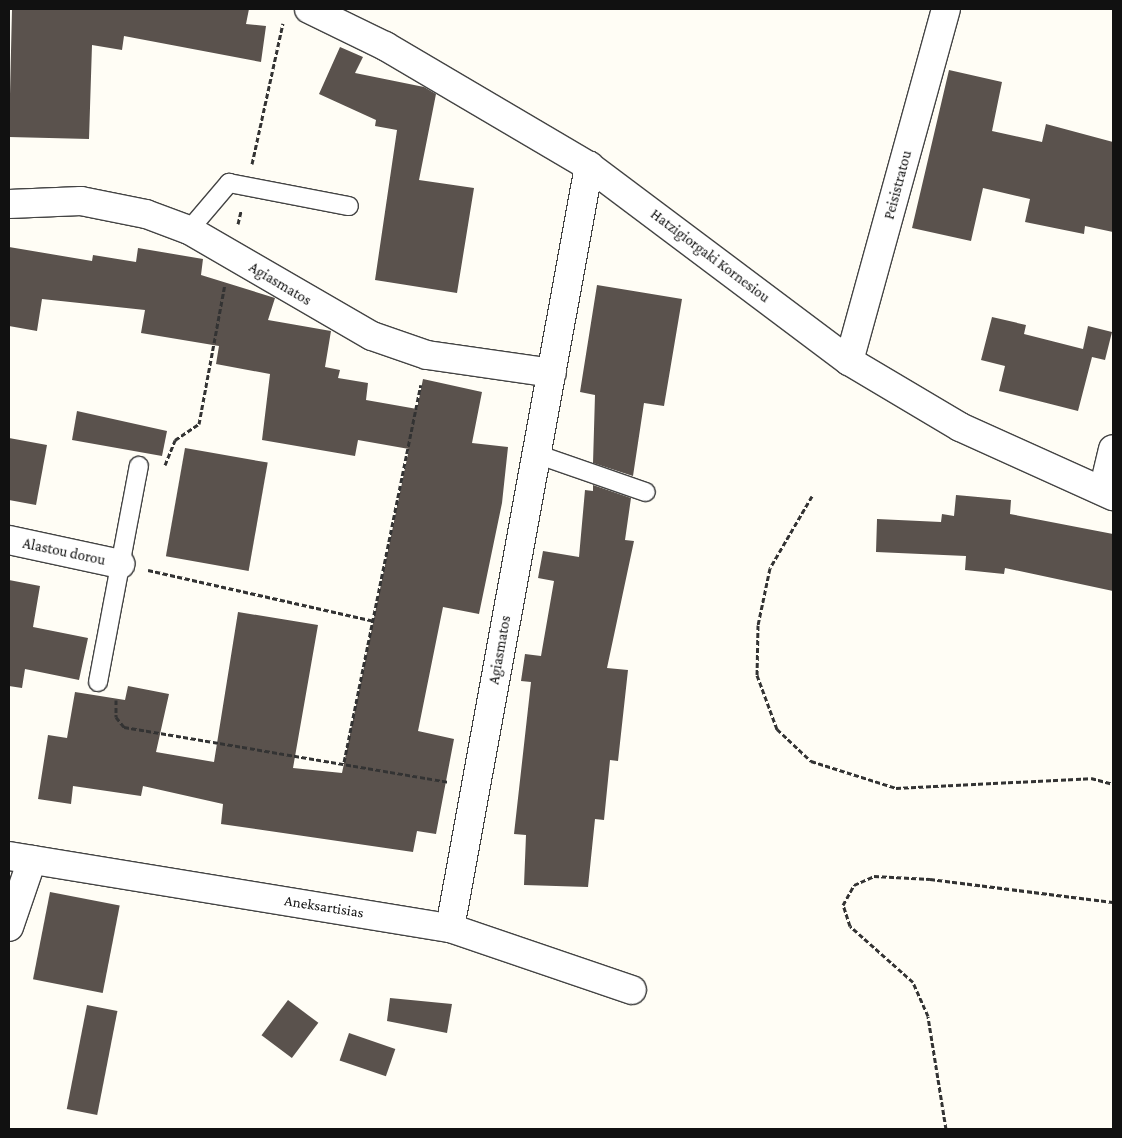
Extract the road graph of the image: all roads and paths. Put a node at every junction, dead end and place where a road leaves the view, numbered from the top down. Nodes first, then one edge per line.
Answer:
1 (946, 9) edge
2 (297, 13) edge
3 (589, 166) junction
4 (247, 186) junction
5 (9, 204) edge
6 (349, 206) dead end
7 (189, 230) junction
8 (230, 255) junction
9 (427, 355) junction
10 (849, 361) junction
11 (552, 373) junction
12 (1113, 449) edge
13 (536, 454) junction
14 (139, 466) joint
15 (646, 492) dead end
16 (1108, 493) edge
17 (812, 496) dead end
18 (9, 540) edge
19 (120, 564) junction
20 (374, 621) junction
21 (98, 682) joint
22 (344, 762) junction
23 (1113, 784) edge
24 (475, 787) junction
25 (20, 858) edge
26 (1113, 902) edge
27 (9, 927) edge
28 (450, 928) junction
29 (632, 990) dead end
30 (946, 1129) edge

1 - 10 street, Peisistratou
2 - 3 street, Hatzigiorgaki Kornesiou
2 - 4 path
3 - 10 street, Hatzigiorgaki Kornesiou
3 - 11 street, Agiasmatos
4 - 6 lane
4 - 7 lane
4 - 8 path
5 - 7 street, Agiasmatos
7 - 8 street, Agiasmatos
8 - 9 street, Agiasmatos
8 - 14 path
9 - 11 street, Agiasmatos
9 - 20 path
10 - 16 street, Hatzigiorgaki Kornesiou
11 - 13 street, Agiasmatos
12 - 16 street
13 - 15 lane
13 - 24 street, Agiasmatos
14 - 19 lane
17 - 23 path
18 - 19 street, Alastou dorou
19 - 20 path
19 - 21 lane
20 - 22 path
21 - 22 path
22 - 24 path
24 - 28 street, Agiasmatos
25 - 27 street
25 - 28 street, Aneksartisias
26 - 30 path
28 - 29 street, Aneksartisias

